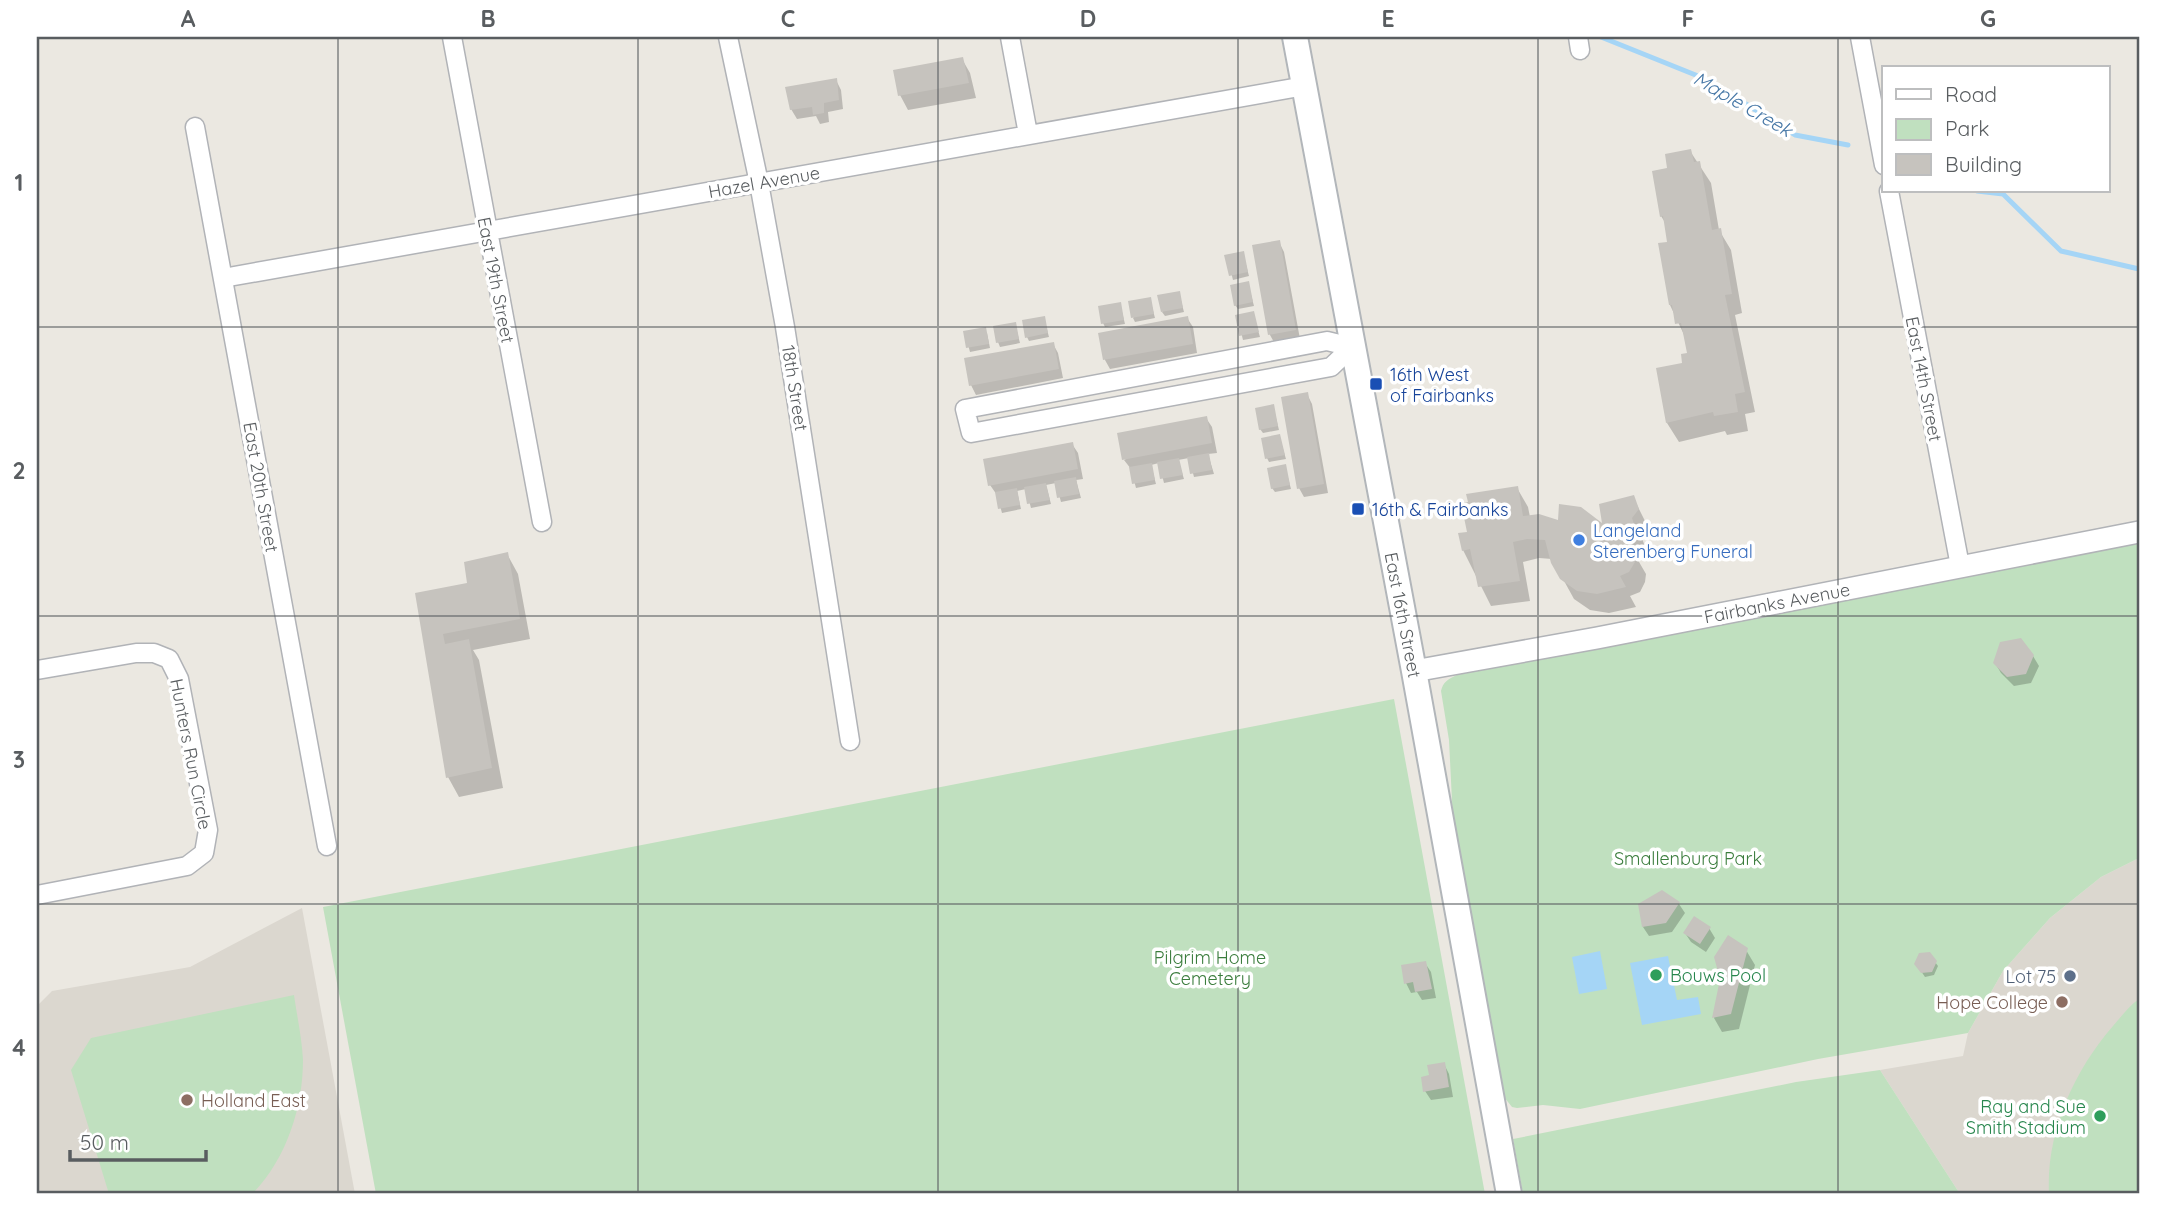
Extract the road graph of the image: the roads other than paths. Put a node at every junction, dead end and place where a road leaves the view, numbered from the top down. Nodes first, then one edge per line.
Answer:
1 (452, 37) edge
2 (728, 37) edge
3 (1010, 37) edge
4 (1295, 37) edge
5 (1860, 37) edge
6 (1305, 86) junction
7 (195, 127) dead end
8 (1028, 134) junction
9 (1882, 154) edge
10 (759, 183) junction
11 (1889, 192) edge
12 (487, 231) junction
13 (223, 278) junction
14 (1352, 346) junction
15 (542, 522) dead end
16 (2139, 532) edge
17 (1960, 566) junction
18 (37, 670) edge
19 (1414, 671) junction
20 (850, 741) dead end
21 (327, 846) dead end
22 (37, 895) edge
23 (1509, 1194) edge

1 - 12 street, East 19th Street
2 - 10 street, 18th Street
3 - 8 street
4 - 6 main road, East 16th Street
5 - 9 street
6 - 8 street, Hazel Avenue
6 - 14 main road, East 16th Street
7 - 13 street, East 20th Street
8 - 10 street, Hazel Avenue
10 - 12 street, Hazel Avenue
10 - 20 street, 18th Street
11 - 17 street, East 14th Street
12 - 13 street, Hazel Avenue
12 - 15 street, East 19th Street
13 - 21 street, East 20th Street
14 - 14 street
14 - 19 main road, East 16th Street
16 - 17 street, Fairbanks Avenue
17 - 19 street, Fairbanks Avenue
18 - 22 street, Hunters Run Circle
19 - 23 main road, East 16th Street

